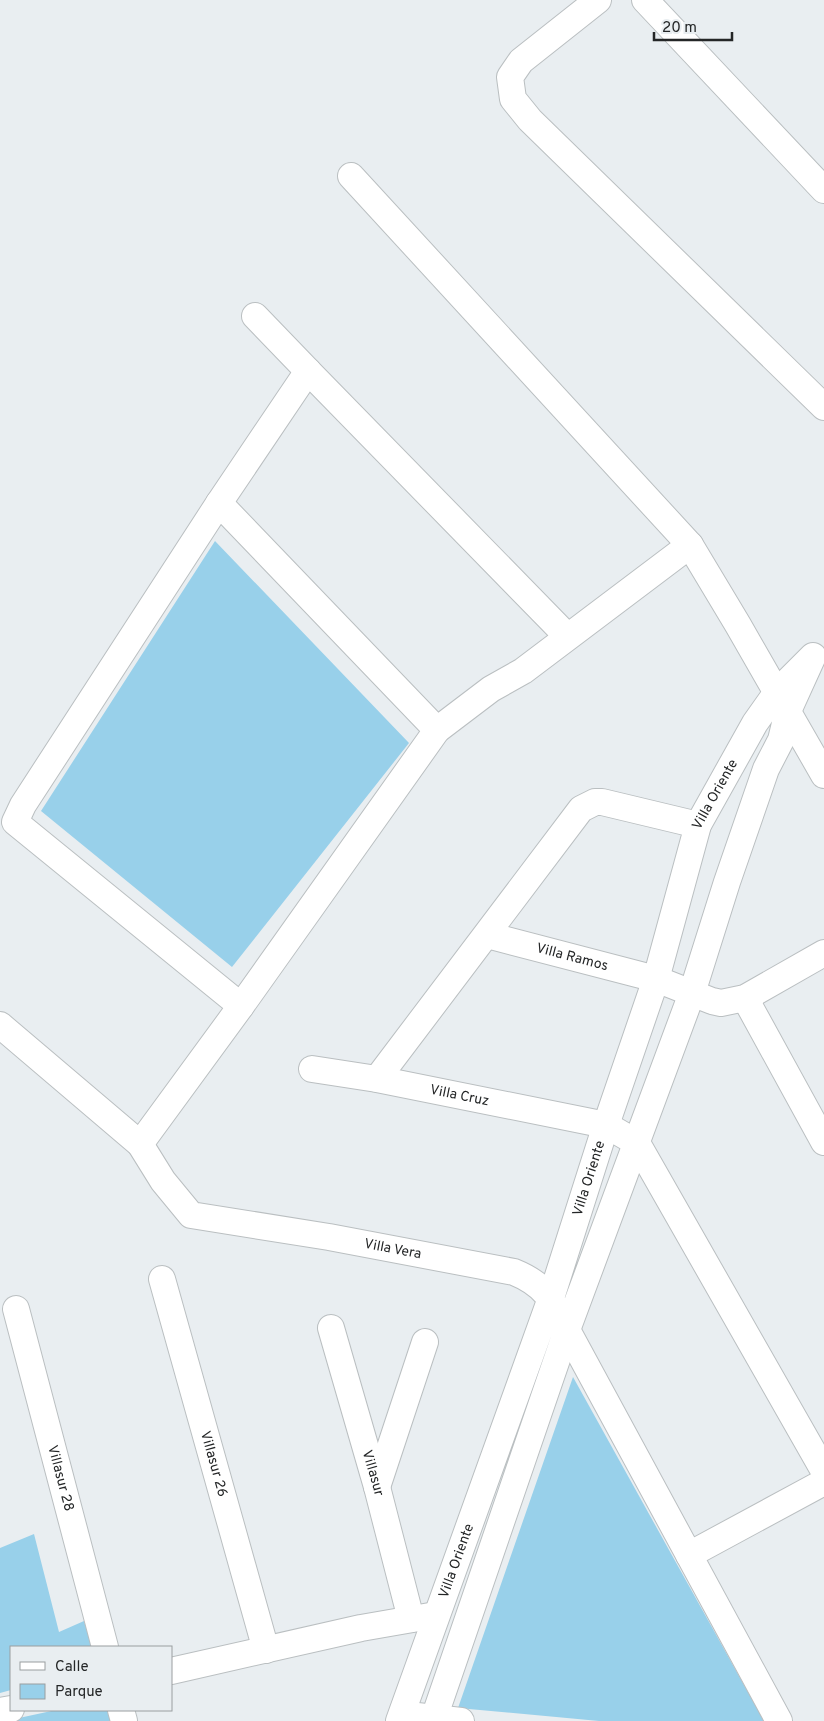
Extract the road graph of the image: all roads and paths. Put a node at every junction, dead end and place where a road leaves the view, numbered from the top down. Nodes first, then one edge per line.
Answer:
1 (598, 0) edge
2 (645, 0) edge
3 (351, 176) dead end
4 (824, 190) edge
5 (255, 316) dead end
6 (308, 371) junction
7 (824, 406) edge
8 (219, 503) junction
9 (690, 545) junction
10 (568, 637) junction
11 (819, 648) edge
12 (783, 702) junction
13 (437, 730) junction
14 (824, 775) edge
15 (7, 816) edge
16 (698, 825) junction
17 (487, 935) junction
18 (824, 953) edge
19 (656, 979) junction
20 (692, 993) junction
21 (745, 998) junction
22 (241, 1006) junction
23 (0, 1025) edge
24 (312, 1069) dead end
25 (377, 1079) junction
26 (606, 1125) junction
27 (824, 1142) edge
28 (638, 1143) junction
29 (140, 1144) junction
30 (162, 1279) dead end
31 (552, 1298) junction
32 (16, 1309) dead end
33 (331, 1328) dead end
34 (567, 1330) junction
35 (425, 1342) dead end
36 (824, 1471) edge
37 (824, 1482) edge
38 (377, 1486) junction
39 (689, 1555) junction
40 (438, 1615) junction
41 (412, 1619) junction
42 (104, 1646) edge
43 (266, 1650) junction
44 (172, 1671) edge
45 (400, 1718) edge
46 (433, 1720) edge
47 (461, 1721) edge
48 (779, 1721) edge

1 - 7 street
2 - 4 street
3 - 9 street
5 - 6 street
6 - 8 street
6 - 10 street
8 - 13 street
8 - 15 street
9 - 10 street
9 - 12 street
10 - 13 street
11 - 12 street, Villa Oriente
12 - 14 street
12 - 16 street, Villa Oriente
12 - 20 street, Villa Oriente
13 - 22 street
15 - 22 street
16 - 17 street
16 - 19 street, Villa Oriente
17 - 19 street, Villa Ramos
17 - 25 street
18 - 21 street, Villa Ramos
19 - 20 street, Villa Ramos
19 - 26 street, Villa Oriente
20 - 21 street, Villa Ramos
20 - 28 street, Villa Oriente
21 - 27 street
22 - 29 street
23 - 29 street
24 - 25 street, Villa Cruz
25 - 26 street, Villa Cruz
26 - 28 street, Villa Cruz
26 - 31 street, Villa Oriente
28 - 34 street, Villa Oriente
28 - 36 street
29 - 31 street, Villa Vera
30 - 43 street, Villasur 26
31 - 34 street, Villa Vera
31 - 40 street, Villa Oriente
32 - 42 street, Villasur 28
33 - 38 street, Villasur
34 - 39 street, Villa Vera
34 - 46 street, Villa Oriente
35 - 38 street
37 - 39 street
38 - 41 street, Villasur
39 - 48 street, Villa Vera
40 - 41 street
40 - 45 street, Villa Oriente
41 - 43 street
43 - 44 street
45 - 46 street
46 - 47 street

